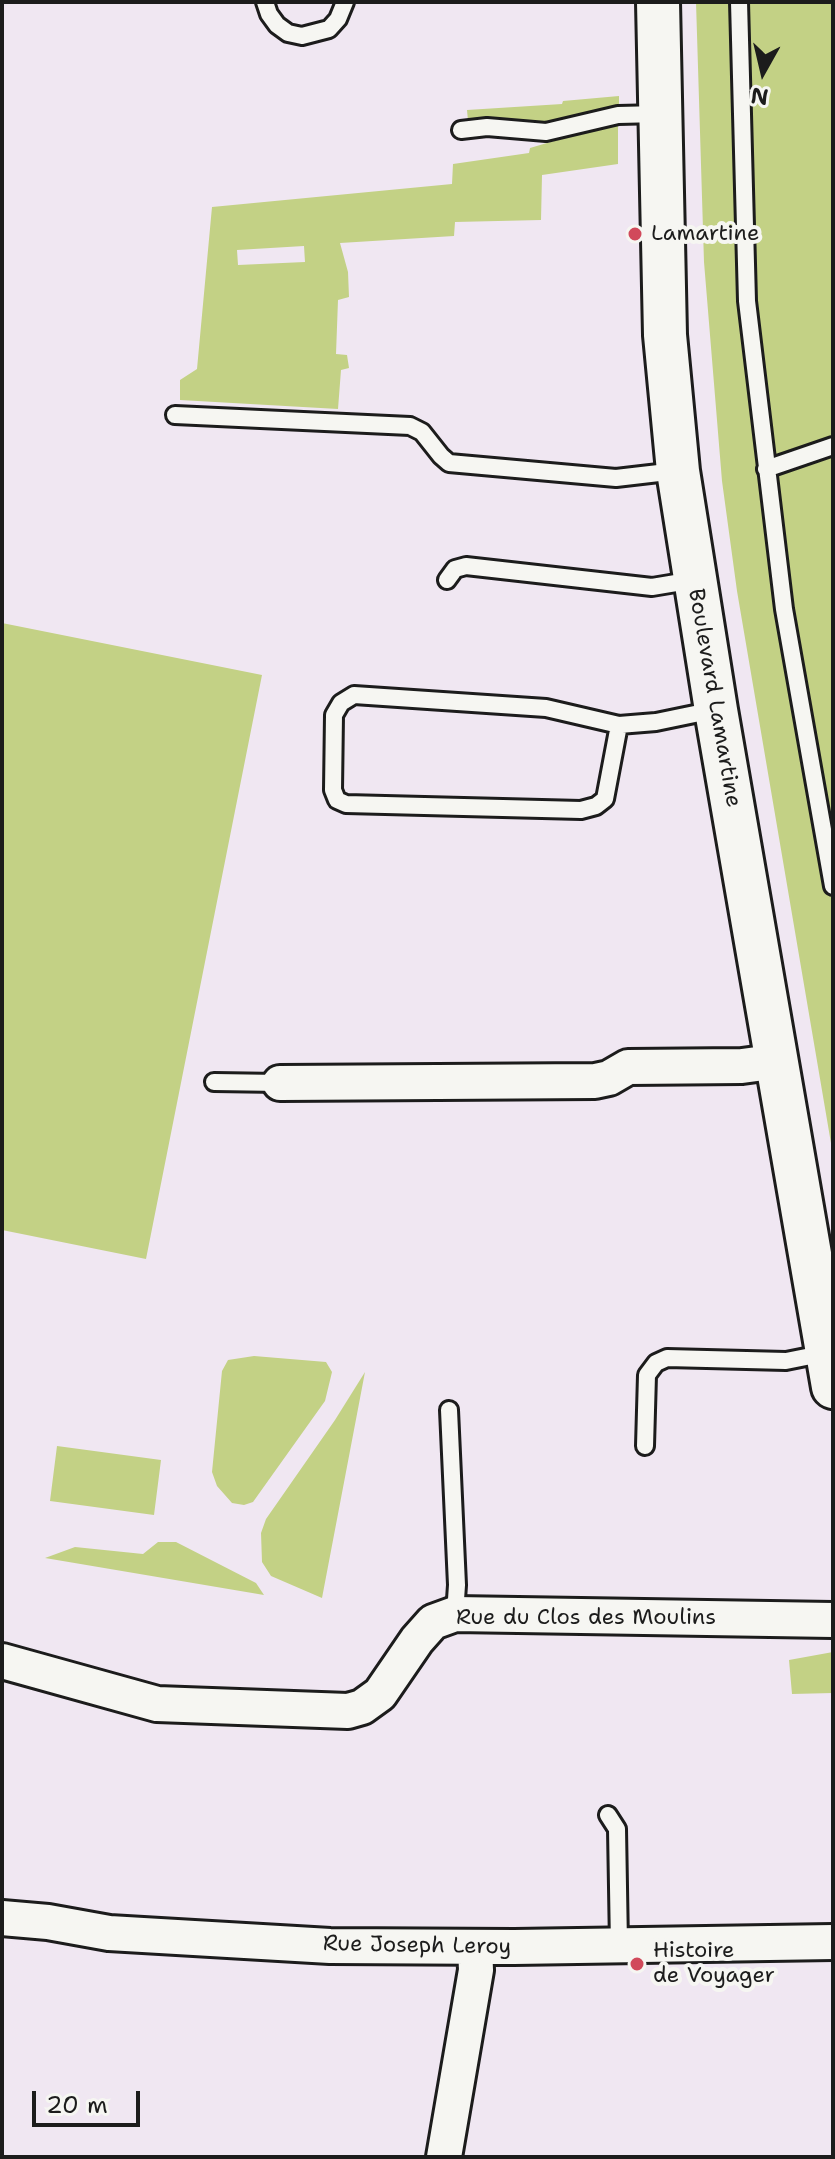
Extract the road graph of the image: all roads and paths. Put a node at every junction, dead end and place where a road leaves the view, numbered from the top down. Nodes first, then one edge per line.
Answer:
1 (265, 2) edge
2 (345, 2) edge
3 (658, 2) edge
4 (666, 2) edge
5 (739, 2) edge
6 (660, 114) junction
7 (461, 130) dead end
8 (175, 415) dead end
9 (833, 446) edge
10 (766, 469) junction
11 (678, 471) junction
12 (447, 580) dead end
13 (694, 580) junction
14 (716, 710) junction
15 (619, 725) junction
16 (833, 886) edge
17 (779, 1061) junction
18 (214, 1082) dead end
19 (280, 1083) joint
20 (831, 1361) edge
21 (449, 1410) dead end
22 (645, 1446) dead end
23 (455, 1614) junction
24 (833, 1620) edge
25 (2, 1661) edge
26 (608, 1815) dead end
27 (2, 1918) edge
28 (833, 1942) edge
29 (619, 1945) junction
30 (475, 1947) junction
31 (444, 2157) edge

1 - 2 lane
3 - 6 street, Boulevard Lamartine
4 - 20 lane
5 - 10 lane
6 - 7 lane
6 - 11 street, Boulevard Lamartine
8 - 11 lane
9 - 10 lane
10 - 16 lane
11 - 13 street, Boulevard Lamartine
12 - 13 lane
13 - 14 street, Boulevard Lamartine
14 - 15 lane
14 - 17 street, Boulevard Lamartine
15 - 15 lane
17 - 19 street
17 - 20 street, Boulevard Lamartine
18 - 19 lane
20 - 22 lane
21 - 23 lane
23 - 24 street, Rue du Clos des Moulins
23 - 25 street, Rue du Clos des Moulins
26 - 29 lane
27 - 30 street, Rue Joseph Leroy
28 - 29 street, Rue Joseph Leroy
29 - 30 street, Rue Joseph Leroy
30 - 31 street

